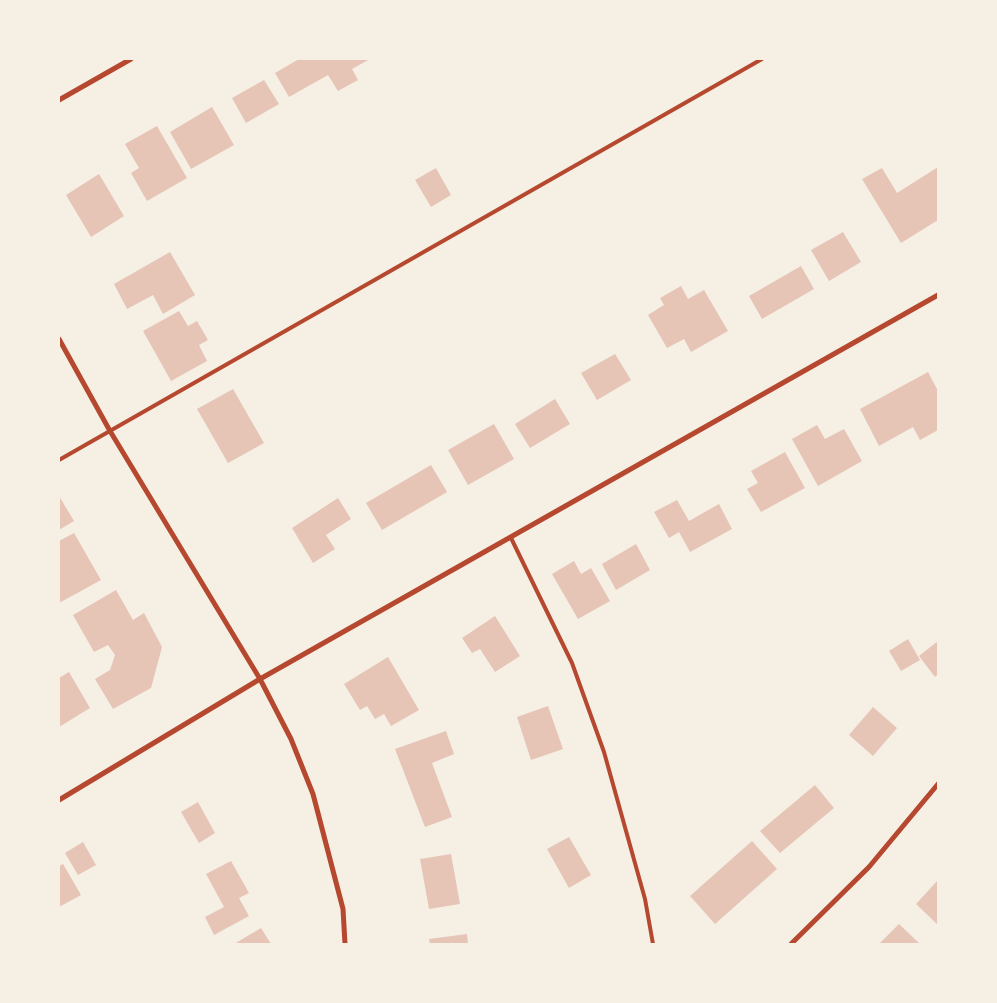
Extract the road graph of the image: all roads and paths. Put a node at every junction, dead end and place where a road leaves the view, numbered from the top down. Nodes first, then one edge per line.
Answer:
1 (131, 59) edge
2 (762, 59) edge
3 (59, 100) edge
4 (938, 295) edge
5 (59, 338) edge
6 (110, 431) junction
7 (59, 460) edge
8 (511, 538) junction
9 (260, 679) junction
10 (938, 784) edge
11 (59, 800) edge
12 (346, 944) edge
13 (653, 944) edge
14 (791, 944) edge

1 - 3 street
2 - 6 lane
4 - 8 street
5 - 6 street
6 - 7 lane
6 - 9 street
8 - 9 street
8 - 13 lane
9 - 11 street
9 - 12 street
10 - 14 street

